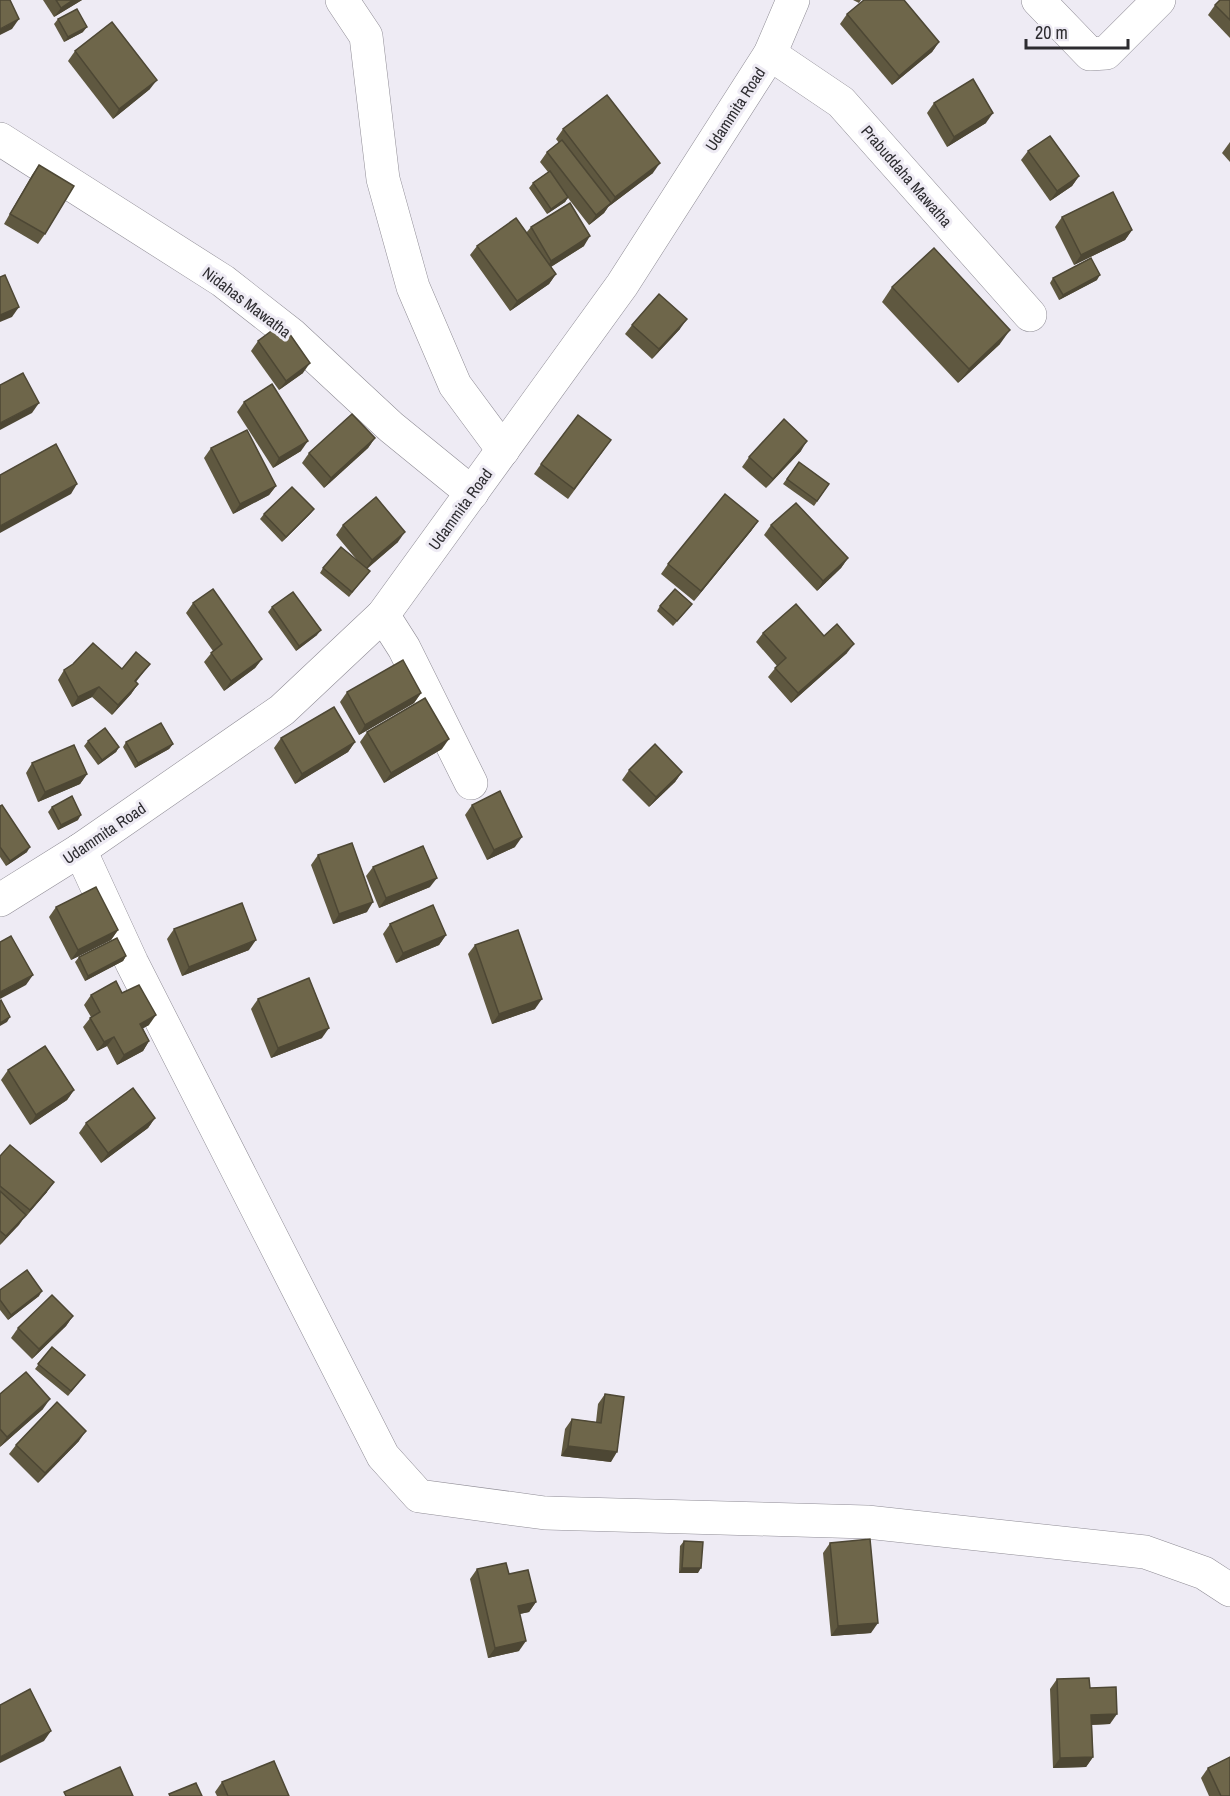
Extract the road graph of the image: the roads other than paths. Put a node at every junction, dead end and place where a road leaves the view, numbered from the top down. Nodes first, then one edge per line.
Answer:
1 (342, 0) edge
2 (793, 0) edge
3 (1038, 0) edge
4 (1159, 0) edge
5 (770, 54) junction
6 (0, 139) edge
7 (1030, 315) dead end
8 (503, 450) junction
9 (472, 493) junction
10 (383, 615) junction
11 (471, 783) dead end
12 (80, 850) junction
13 (0, 900) edge
14 (1230, 1590) edge

1 - 8 street
2 - 5 street, Udammita Road
3 - 4 street
5 - 7 street, Prabuddaha Mawatha
5 - 8 street, Udammita Road
6 - 9 street, Nidahas Mawatha
8 - 9 street, Udammita Road
9 - 10 street, Udammita Road
10 - 11 street
10 - 12 street, Udammita Road
12 - 13 street, Udammita Road
12 - 14 street

